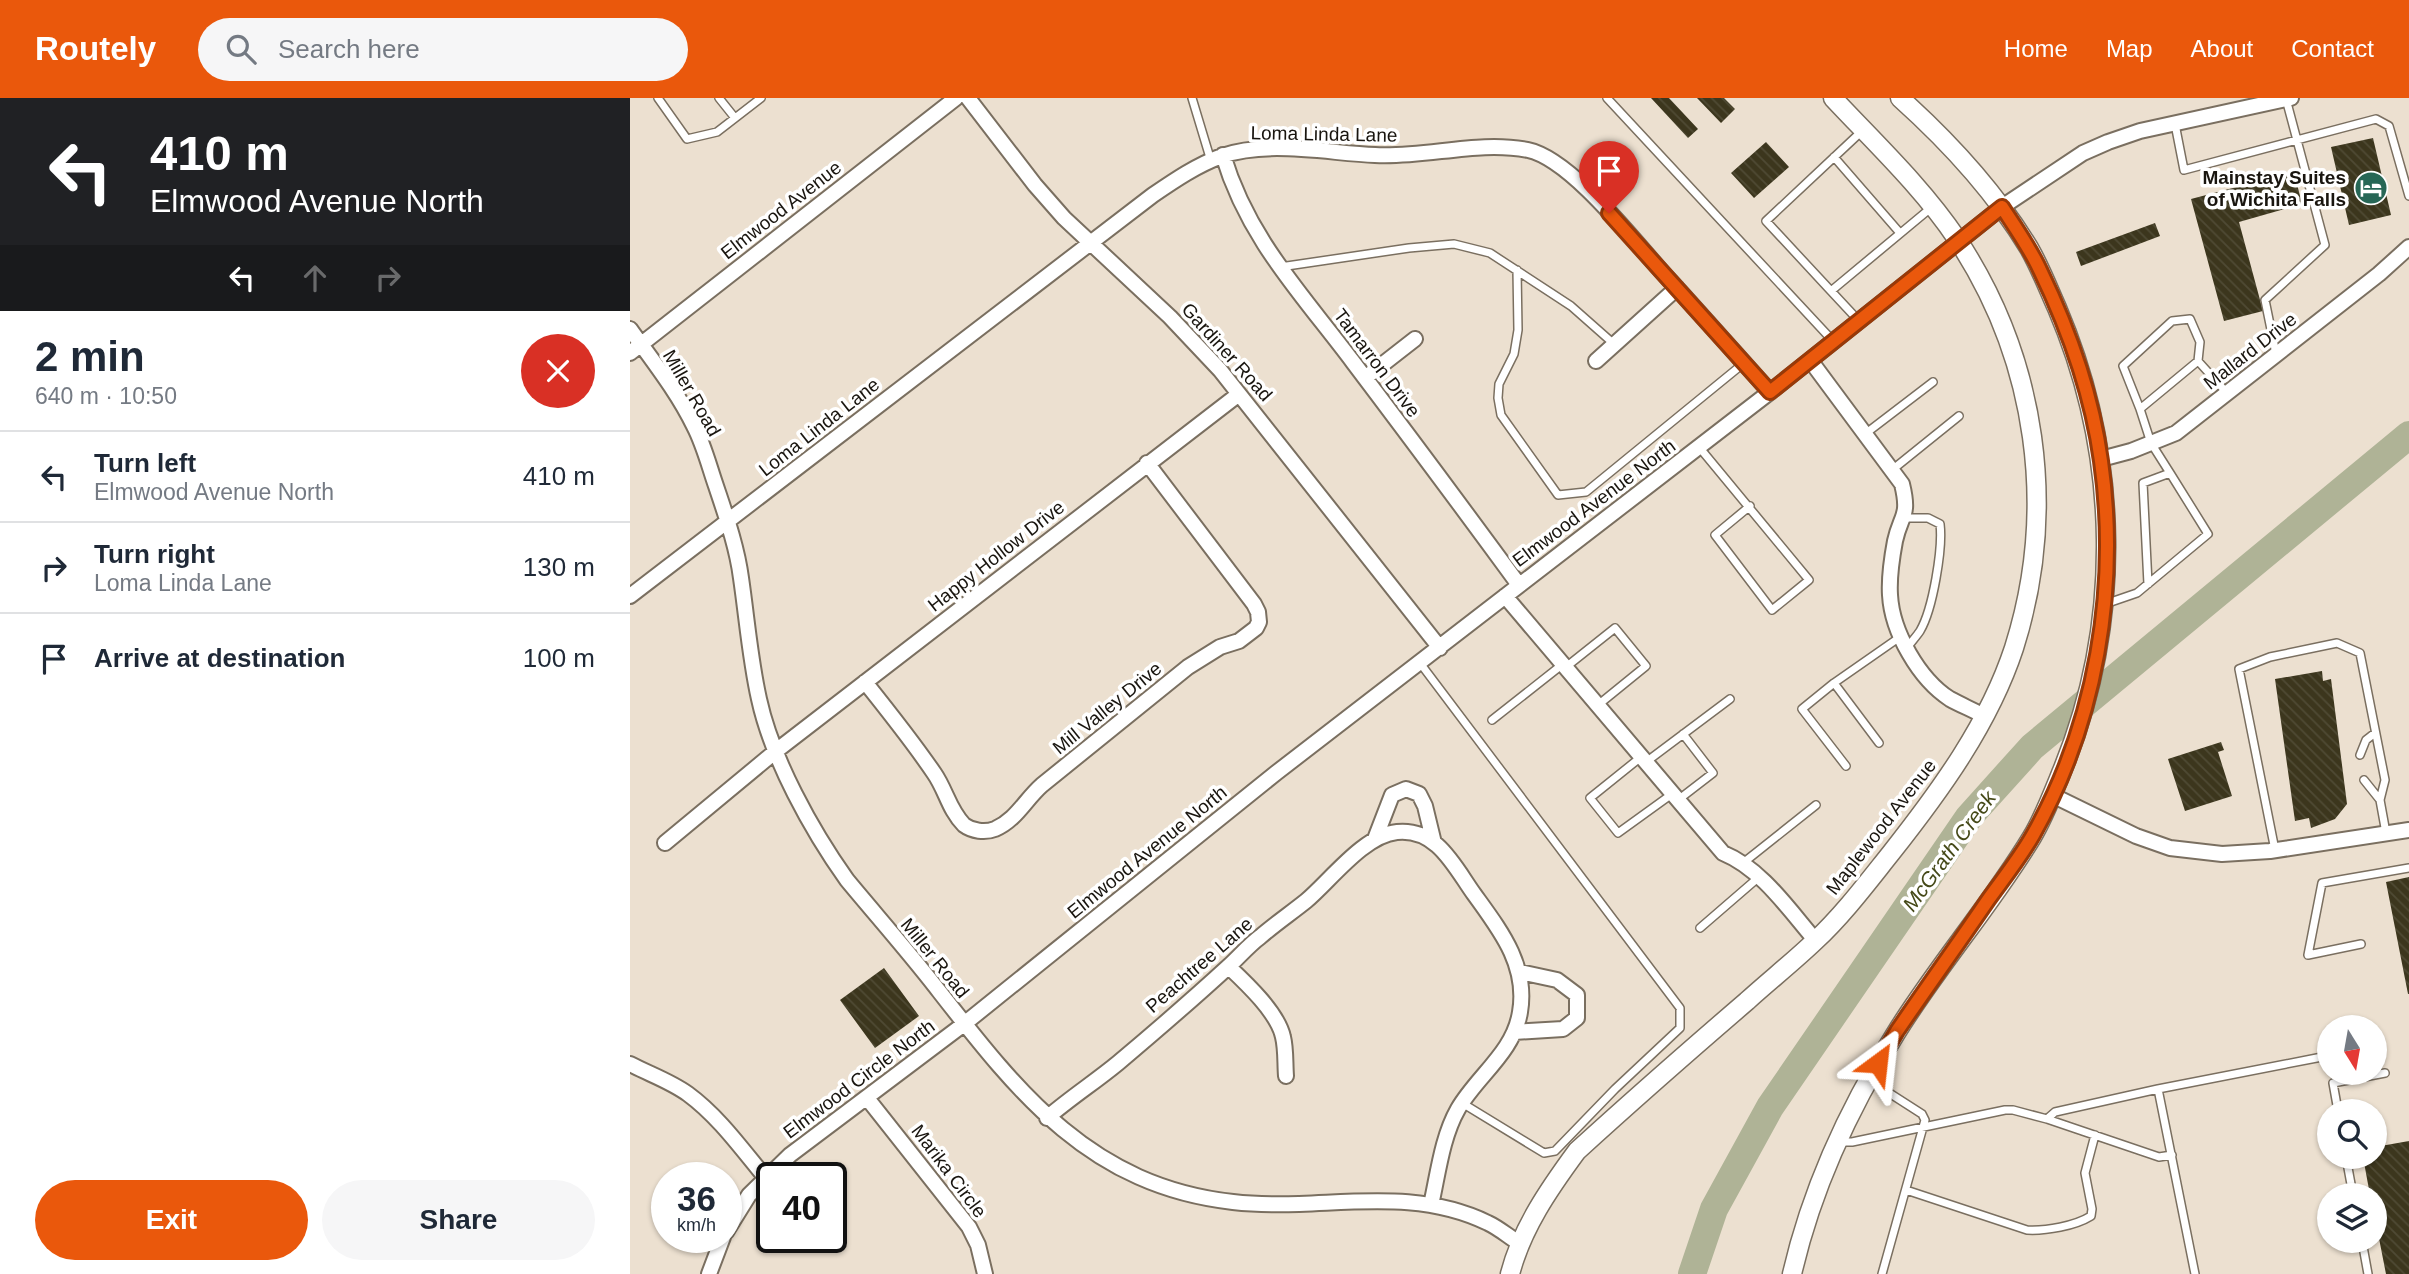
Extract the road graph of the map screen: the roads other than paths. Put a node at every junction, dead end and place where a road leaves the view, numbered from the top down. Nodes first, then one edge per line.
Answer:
1 (658, 98) edge
2 (719, 98) edge
3 (761, 98) edge
4 (956, 98) edge
5 (968, 98) edge
6 (1192, 98) edge
7 (1607, 98) edge
8 (1833, 98) edge
9 (1900, 98) edge
10 (2288, 99) edge
11 (735, 118) junction
12 (2175, 124) junction
13 (1862, 130) junction
14 (2297, 140) junction
15 (1834, 157) junction
16 (1217, 158) junction
17 (2409, 196) edge
18 (1933, 206) junction
19 (2002, 207) junction
20 (1900, 233) junction
21 (1958, 240) junction
22 (1088, 243) junction
23 (2409, 247) edge
24 (1280, 267) junction
25 (1517, 271) junction
26 (1676, 288) junction
27 (1832, 291) junction
28 (1859, 321) junction
29 (630, 328) edge
30 (1415, 339) dead end
31 (1833, 341) junction
32 (1614, 344) junction
33 (636, 348) edge
34 (2276, 354) junction
35 (1810, 360) junction
36 (1596, 361) dead end
37 (2198, 361) junction
38 (1744, 363) junction
39 (1365, 377) junction
40 (1933, 382) dead end
41 (1770, 392) junction
42 (2227, 393) junction
43 (1239, 394) junction
44 (2140, 409) junction
45 (1959, 416) dead end
46 (1866, 434) junction
47 (2151, 443) junction
48 (1699, 447) junction
49 (2101, 459) junction
50 (1147, 463) junction
51 (1892, 470) junction
52 (2170, 473) junction
53 (1750, 506) junction
54 (1905, 518) junction
55 (727, 522) junction
56 (1519, 584) junction
57 (2148, 584) junction
58 (630, 596) edge
59 (1505, 596) junction
60 (2104, 604) junction
61 (1904, 643) junction
62 (1440, 648) junction
63 (1420, 663) junction
64 (1565, 665) junction
65 (865, 682) junction
66 (1834, 683) junction
67 (1730, 699) dead end
68 (1598, 705) junction
69 (1984, 716) junction
70 (1492, 720) dead end
71 (2375, 733) junction
72 (1683, 734) junction
73 (1879, 743) dead end
74 (776, 751) junction
75 (2360, 755) dead end
76 (1644, 759) junction
77 (1846, 766) dead end
78 (2364, 780) dead end
79 (2052, 795) junction
80 (1676, 797) junction
81 (2380, 800) junction
82 (1816, 805) dead end
83 (2409, 830) edge
84 (2386, 833) junction
85 (1375, 839) junction
86 (1433, 839) junction
87 (665, 843) dead end
88 (2274, 850) junction
89 (1743, 863) junction
90 (2409, 868) edge
91 (1759, 877) junction
92 (1700, 928) dead end
93 (1816, 941) junction
94 (2361, 944) dead end
95 (1228, 967) junction
96 (1520, 972) junction
97 (964, 1024) junction
98 (1514, 1032) junction
99 (2317, 1058) edge
100 (630, 1063) edge
101 (1286, 1076) dead end
102 (1868, 1079) junction
103 (2158, 1089) junction
104 (867, 1098) junction
105 (1462, 1103) junction
106 (1047, 1118) junction
107 (2047, 1119) junction
108 (1924, 1127) junction
109 (2095, 1135) junction
110 (1837, 1141) junction
111 (2172, 1155) junction
112 (782, 1162) edge
113 (756, 1166) edge
114 (756, 1187) edge
115 (1906, 1190) junction
116 (742, 1205) edge
117 (1431, 1205) junction
118 (1519, 1243) junction
119 (717, 1253) edge
120 (2364, 1253) edge
121 (709, 1274) edge
122 (985, 1274) edge
123 (1510, 1274) edge
124 (1792, 1274) edge
125 (1882, 1274) edge
126 (2195, 1274) edge
127 (2368, 1274) edge

1 - 11 lane
2 - 11 lane
3 - 11 lane
4 - 33 street, Elmwood Avenue
5 - 22 street, Gardiner Road
6 - 16 lane
7 - 31 lane
8 - 13 street, Maplewood Avenue
9 - 19 street
10 - 12 street, Elmwood Avenue North
10 - 14 lane
12 - 14 lane
12 - 19 street, Elmwood Avenue North
13 - 15 lane
13 - 18 street, Maplewood Avenue
14 - 17 lane
14 - 34 lane
15 - 20 lane
15 - 27 lane
16 - 22 street, Loma Linda Lane
16 - 24 street, Tamarron Drive
16 - 26 street, Loma Linda Lane
18 - 20 lane
18 - 21 street, Maplewood Avenue
19 - 21 street, Elmwood Avenue North
19 - 49 street
20 - 27 lane
21 - 28 street, Elmwood Avenue North
21 - 69 street, Maplewood Avenue
22 - 43 street, Gardiner Road
22 - 55 street, Loma Linda Lane
23 - 34 street, Mallard Drive
24 - 25 lane
24 - 39 street, Tamarron Drive
25 - 32 lane
25 - 38 lane
26 - 32 street
26 - 38 street, Loma Linda Lane
27 - 28 lane
28 - 31 street, Elmwood Avenue North
29 - 33 street, Miller Road
30 - 39 street
31 - 35 street, Elmwood Avenue North
32 - 36 street
33 - 55 street, Miller Road
34 - 42 street, Mallard Drive
35 - 41 street, Elmwood Avenue North
35 - 46 street
37 - 42 lane
37 - 44 lane
37 - 44 lane
38 - 41 street, Loma Linda Lane
39 - 56 street, Tamarron Drive
40 - 46 lane
41 - 48 street, Elmwood Avenue North
42 - 47 street, Mallard Drive
43 - 50 street, Happy Hollow Drive
43 - 62 street, Gardiner Road
44 - 47 lane
45 - 51 lane
46 - 51 street
47 - 49 street, Mallard Drive
47 - 52 lane
48 - 53 lane
48 - 56 street, Elmwood Avenue North
49 - 60 street
50 - 65 street, Happy Hollow Drive
50 - 65 street, Mill Valley Drive
51 - 54 street
52 - 57 lane
52 - 57 lane
53 - 53 lane
54 - 61 street
54 - 61 lane
55 - 58 street, Loma Linda Lane
55 - 74 street, Miller Road
56 - 59 street, Elmwood Avenue North
57 - 60 lane
59 - 62 street, Elmwood Avenue North
59 - 64 street
60 - 79 street
61 - 66 lane
61 - 69 street
62 - 63 street, Elmwood Avenue North
63 - 97 street, Elmwood Avenue North
63 - 105 lane
64 - 68 street
64 - 68 lane
64 - 70 lane
65 - 74 street, Happy Hollow Drive
66 - 73 lane
66 - 77 lane
67 - 72 lane
68 - 76 street
69 - 93 street, Maplewood Avenue
71 - 75 lane
71 - 81 lane
71 - 88 lane
72 - 76 lane
72 - 80 lane
74 - 87 street, Happy Hollow Drive
74 - 97 street, Miller Road
76 - 80 street
76 - 80 lane
78 - 81 lane
79 - 88 street
79 - 102 street
80 - 89 street
81 - 84 lane
82 - 89 lane
83 - 84 street
84 - 88 street
85 - 86 street
85 - 86 street, Peachtree Lane
85 - 95 street, Peachtree Lane
86 - 96 street, Peachtree Lane
89 - 91 street
90 - 94 lane
91 - 92 lane
91 - 93 street
93 - 118 street, Maplewood Avenue
95 - 101 street
95 - 106 street, Peachtree Lane
96 - 98 street, Peachtree Lane
96 - 98 street
97 - 104 street, Elmwood Circle North
97 - 106 street, Miller Road
98 - 105 street, Peachtree Lane
99 - 103 lane
100 - 113 street
102 - 108 lane
102 - 110 street
103 - 107 lane
103 - 111 lane
104 - 112 street, Elmwood Circle North
104 - 122 street, Marika Circle
105 - 117 street, Peachtree Lane
106 - 117 street, Miller Road
107 - 108 lane
107 - 109 lane
108 - 110 lane
108 - 115 lane
109 - 111 lane
109 - 115 lane
110 - 124 street
111 - 126 lane
114 - 116 street, Elmwood Circle North
115 - 125 lane
117 - 118 street, Miller Road
118 - 123 street, Maplewood Avenue
119 - 121 street
120 - 127 lane

